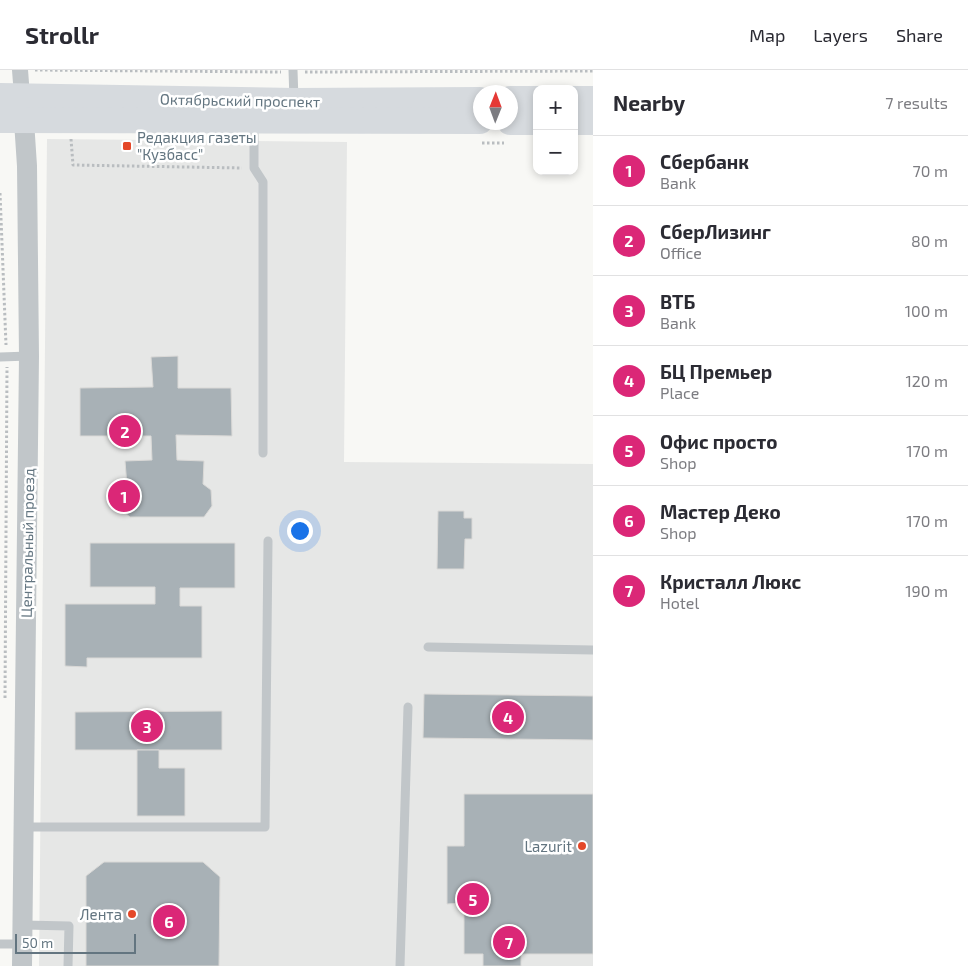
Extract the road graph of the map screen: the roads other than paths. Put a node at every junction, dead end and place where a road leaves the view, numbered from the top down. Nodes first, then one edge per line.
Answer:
1 (20, 70) edge
2 (293, 71) edge
3 (518, 99) edge
4 (533, 99) edge
5 (578, 99) edge
6 (593, 99) edge
7 (473, 100) edge
8 (294, 101) junction
9 (12, 108) edge
10 (254, 121) junction
11 (473, 122) edge
12 (518, 122) edge
13 (533, 122) edge
14 (578, 122) edge
15 (593, 122) edge
16 (29, 356) junction
17 (3, 357) edge
18 (263, 453) dead end
19 (268, 541) dead end
20 (428, 647) dead end
21 (593, 650) edge
22 (408, 707) dead end
23 (25, 827) junction
24 (23, 935) junction
25 (0, 944) edge
26 (22, 966) edge
27 (68, 966) edge
28 (400, 966) edge

1 - 9 street
2 - 8 lane
3 - 4 main road
5 - 6 main road
7 - 8 main road, Октябрьский проспект
8 - 9 main road, Октябрьский проспект
9 - 10 main road, Октябрьский проспект
9 - 16 street, Центральный проезд
10 - 11 main road, Октябрьский проспект
10 - 18 lane
12 - 13 main road
14 - 15 main road
16 - 17 lane
16 - 23 street, Центральный проезд
19 - 23 lane
20 - 21 lane
22 - 28 lane
23 - 24 street, Центральный проезд
24 - 25 lane
24 - 26 street, Центральный проезд
24 - 27 lane

